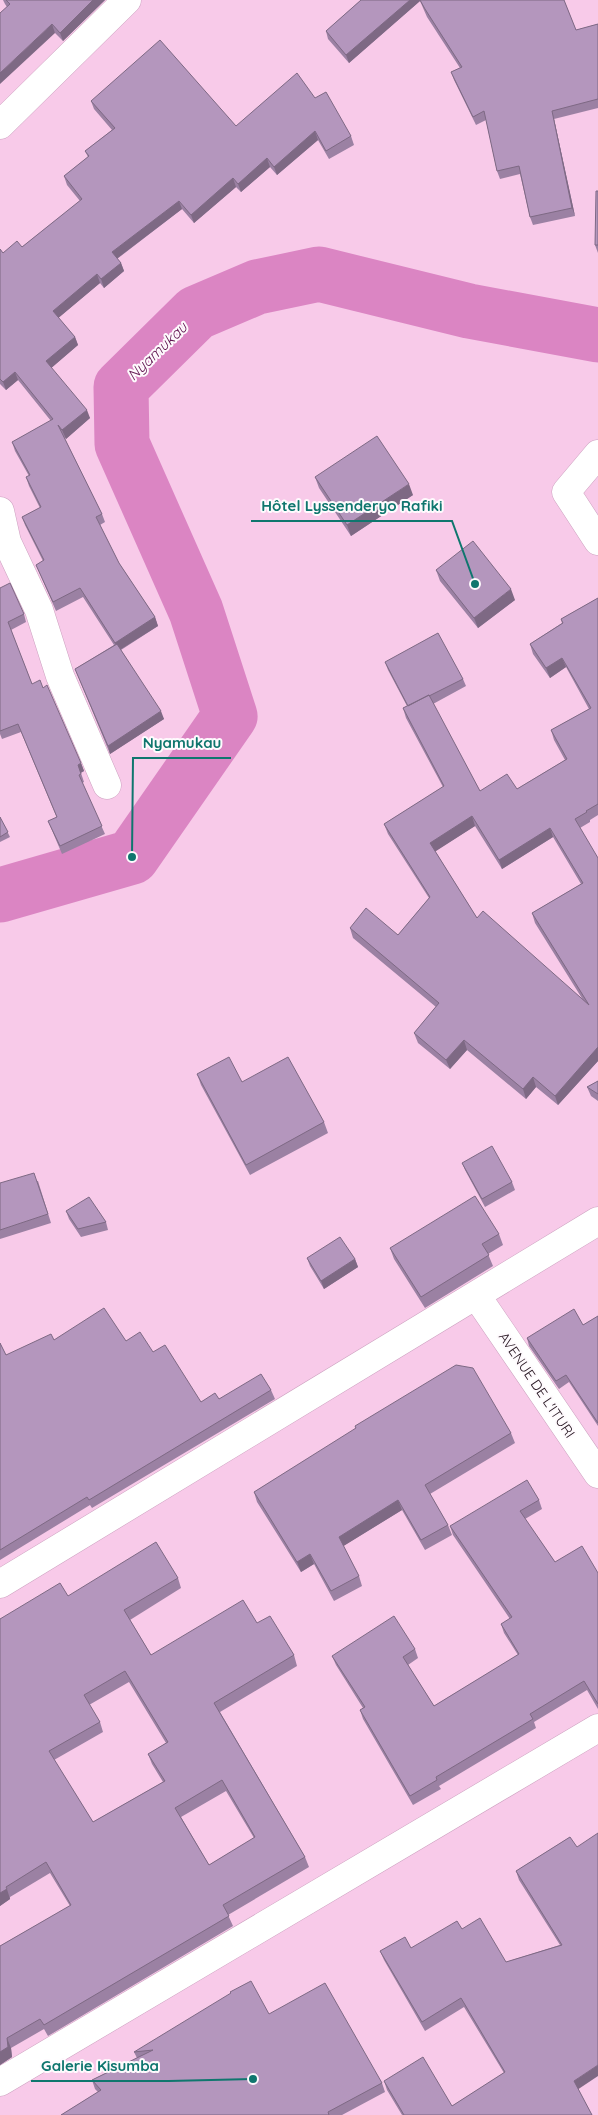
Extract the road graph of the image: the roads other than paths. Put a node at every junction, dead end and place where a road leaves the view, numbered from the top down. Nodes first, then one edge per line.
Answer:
1 (127, 0) edge
2 (0, 125) edge
3 (598, 454) edge
4 (0, 511) edge
5 (598, 541) edge
6 (107, 785) dead end
7 (598, 1221) edge
8 (476, 1295) junction
9 (598, 1474) edge
10 (0, 1584) edge
11 (598, 1728) edge
12 (0, 2082) edge

1 - 2 street
3 - 5 street
4 - 6 street
7 - 8 street
8 - 9 street, AVENUE DE L'ITURI
8 - 10 street
11 - 12 street

